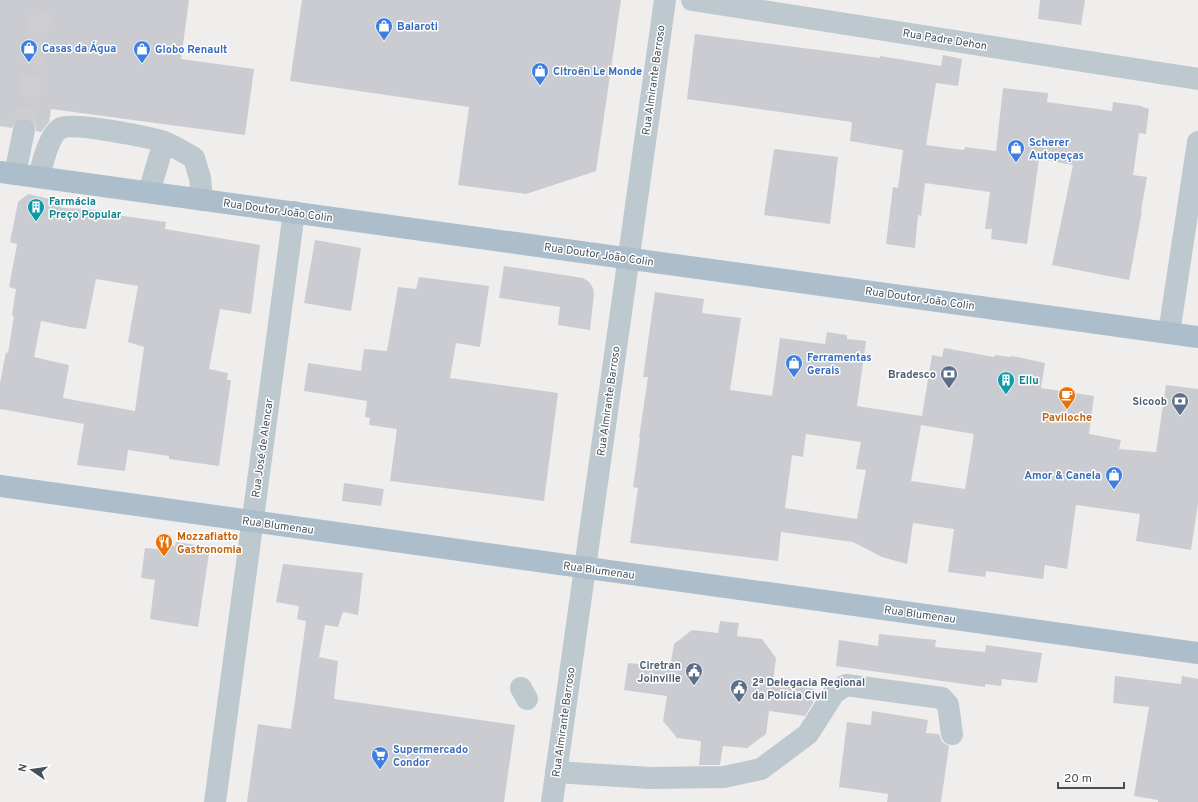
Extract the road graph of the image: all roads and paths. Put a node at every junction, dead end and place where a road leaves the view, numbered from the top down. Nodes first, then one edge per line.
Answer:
1 (665, 0) edge
2 (692, 0) edge
3 (1198, 79) edge
4 (24, 130) tunnel mouth
5 (164, 142) junction
6 (1198, 142) edge
7 (8, 173) edge
8 (39, 177) junction
9 (149, 192) junction
10 (202, 200) junction
11 (294, 212) junction
12 (628, 258) junction
13 (1169, 333) junction
14 (1198, 337) edge
15 (0, 486) edge
16 (252, 522) junction
17 (584, 568) junction
18 (1198, 653) edge
19 (952, 734) dead end
20 (556, 772) junction
21 (215, 802) edge
22 (552, 802) edge

1 - 12 street, Rua Almirante Barroso
2 - 3 street, Rua Padre Dehon
4 - 7 street
5 - 8 street
5 - 9 street
5 - 10 street
6 - 13 street
7 - 8 main road, Rua Doutor João Colin
8 - 9 main road, Rua Doutor João Colin
9 - 10 main road, Rua Doutor João Colin
10 - 11 main road, Rua Doutor João Colin
11 - 12 main road, Rua Doutor João Colin
11 - 16 street, Rua José de Alencar
12 - 13 main road, Rua Doutor João Colin
12 - 17 street, Rua Almirante Barroso
13 - 14 main road, Rua Doutor João Colin
15 - 16 main road, Rua Blumenau
16 - 17 main road, Rua Blumenau
16 - 21 street, Rua José de Alencar
17 - 18 main road, Rua Blumenau
17 - 20 street, Rua Almirante Barroso
19 - 20 street
20 - 22 street, Rua Almirante Barroso

